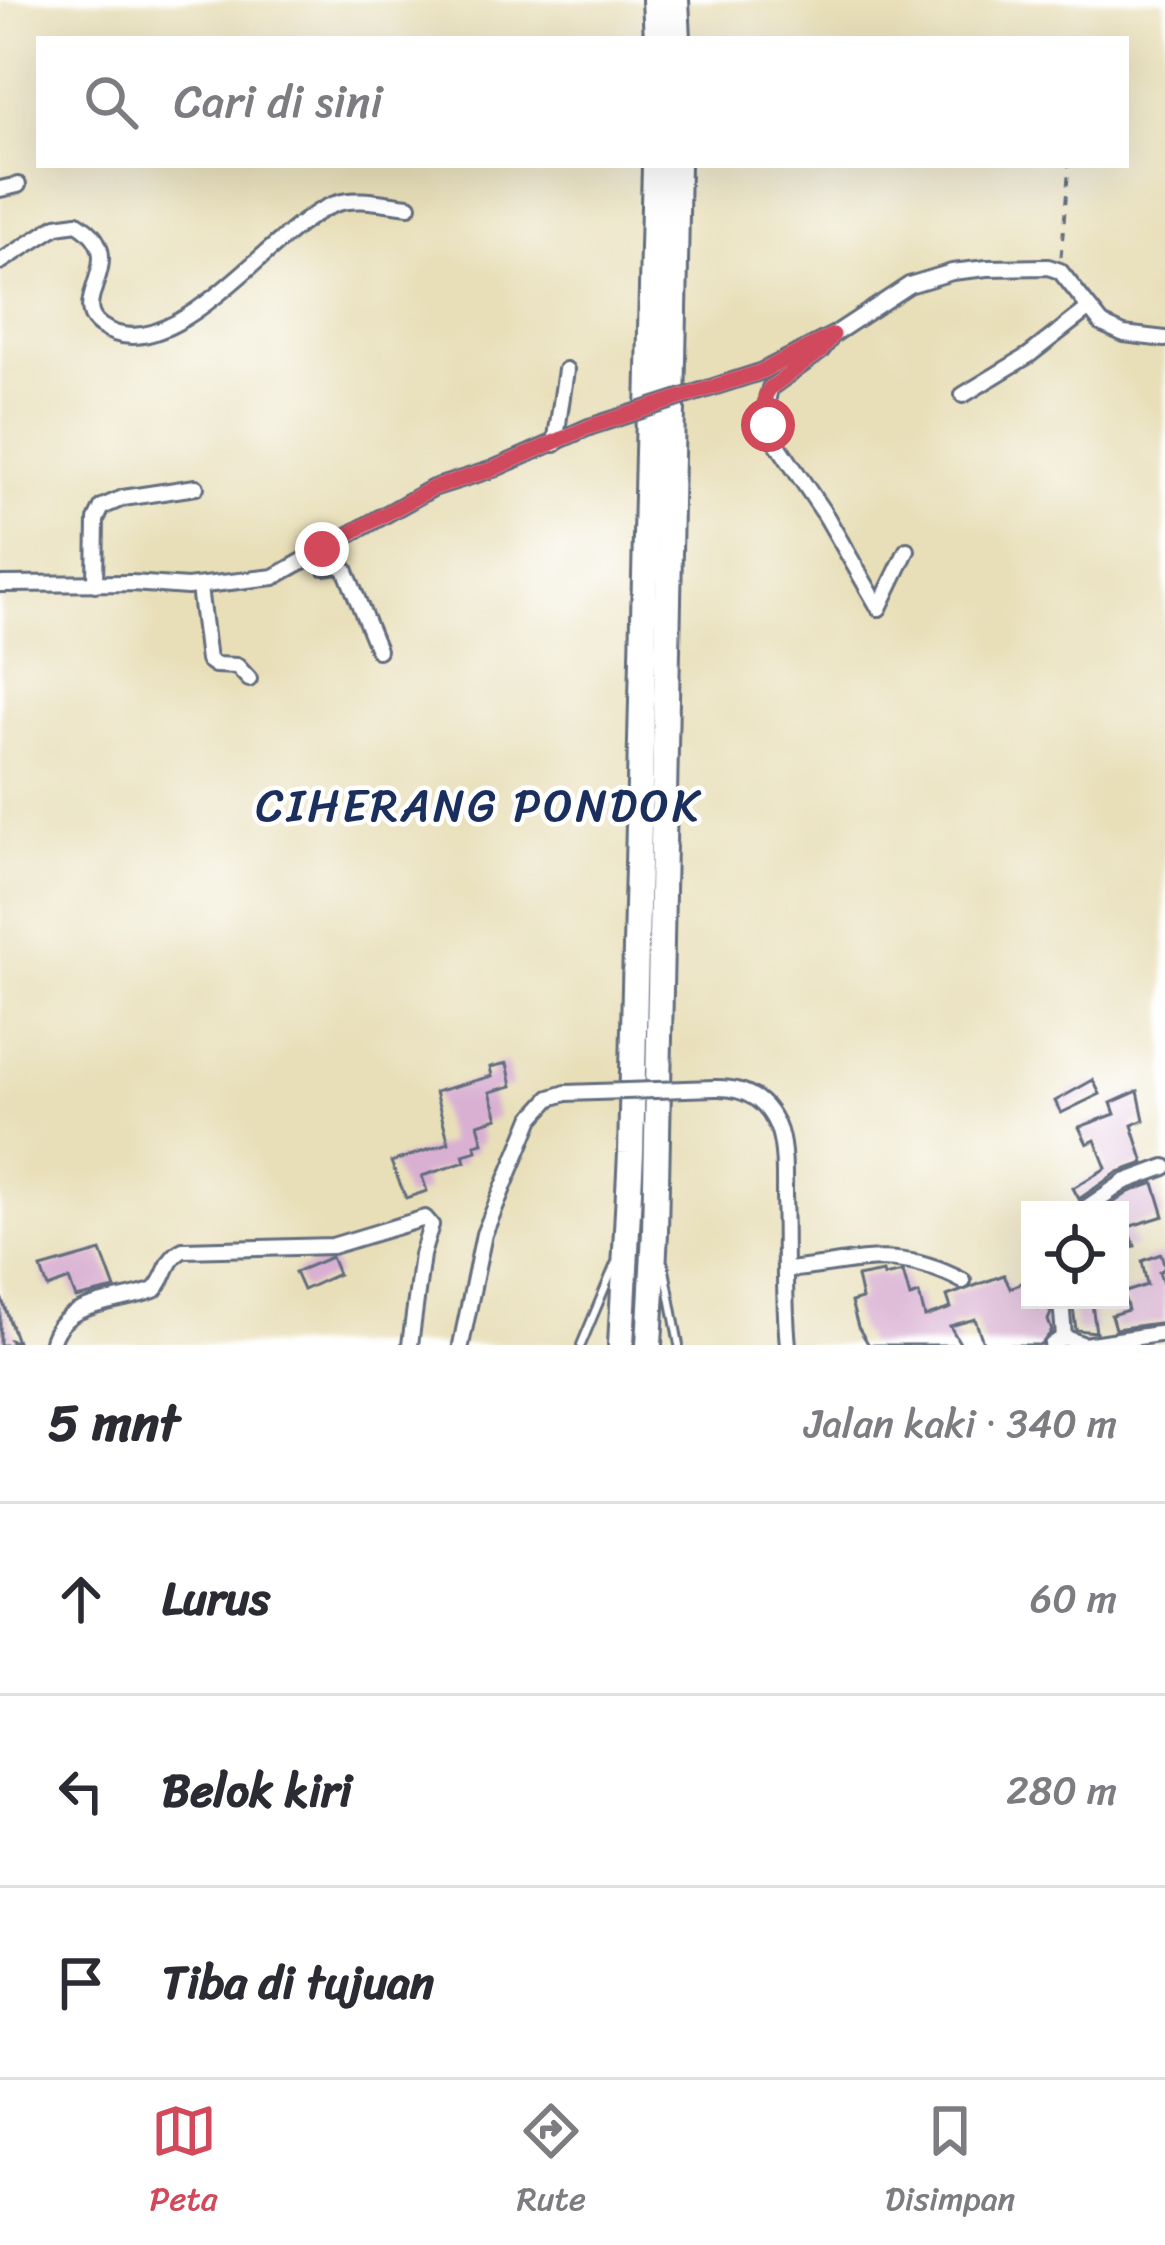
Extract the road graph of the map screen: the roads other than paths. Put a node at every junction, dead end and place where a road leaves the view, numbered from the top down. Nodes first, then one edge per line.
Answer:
1 (655, 0) edge
2 (676, 0) edge
3 (657, 36) edge
4 (678, 36) edge
5 (655, 168) edge
6 (677, 168) edge
7 (18, 184) dead end
8 (0, 189) edge
9 (409, 206) dead end
10 (0, 262) edge
11 (1088, 309) junction
12 (833, 335) junction
13 (1165, 339) edge
14 (566, 370) dead end
15 (963, 395) dead end
16 (555, 444) junction
17 (196, 488) dead end
18 (907, 550) dead end
19 (313, 554) junction
20 (0, 584) edge
21 (95, 584) junction
22 (199, 587) junction
23 (378, 650) dead end
24 (249, 679) dead end
25 (1165, 1167) edge
26 (1096, 1201) edge
27 (655, 1232) junction
28 (625, 1263) junction
29 (787, 1270) junction
30 (963, 1281) dead end
31 (1060, 1309) edge
32 (1165, 1334) edge
33 (1058, 1341) edge
34 (51, 1345) edge
35 (410, 1345) edge
36 (461, 1345) edge
37 (581, 1345) edge
38 (621, 1345) edge
39 (649, 1345) edge
40 (679, 1345) edge
41 (788, 1345) edge

1 - 3 highway
2 - 4 highway
5 - 28 highway
6 - 27 highway
7 - 8 street
9 - 10 street
11 - 12 street
11 - 13 street
11 - 15 street
12 - 16 street, bridge
12 - 18 street
14 - 16 street
16 - 19 street
17 - 21 street
19 - 22 street
19 - 23 street
20 - 21 street
21 - 22 street
22 - 24 street
25 - 26 street
27 - 39 highway
27 - 40 lane
28 - 37 lane
28 - 38 highway
29 - 30 street
29 - 36 street, bridge
29 - 41 street
31 - 33 street
32 - 33 street
34 - 35 street

